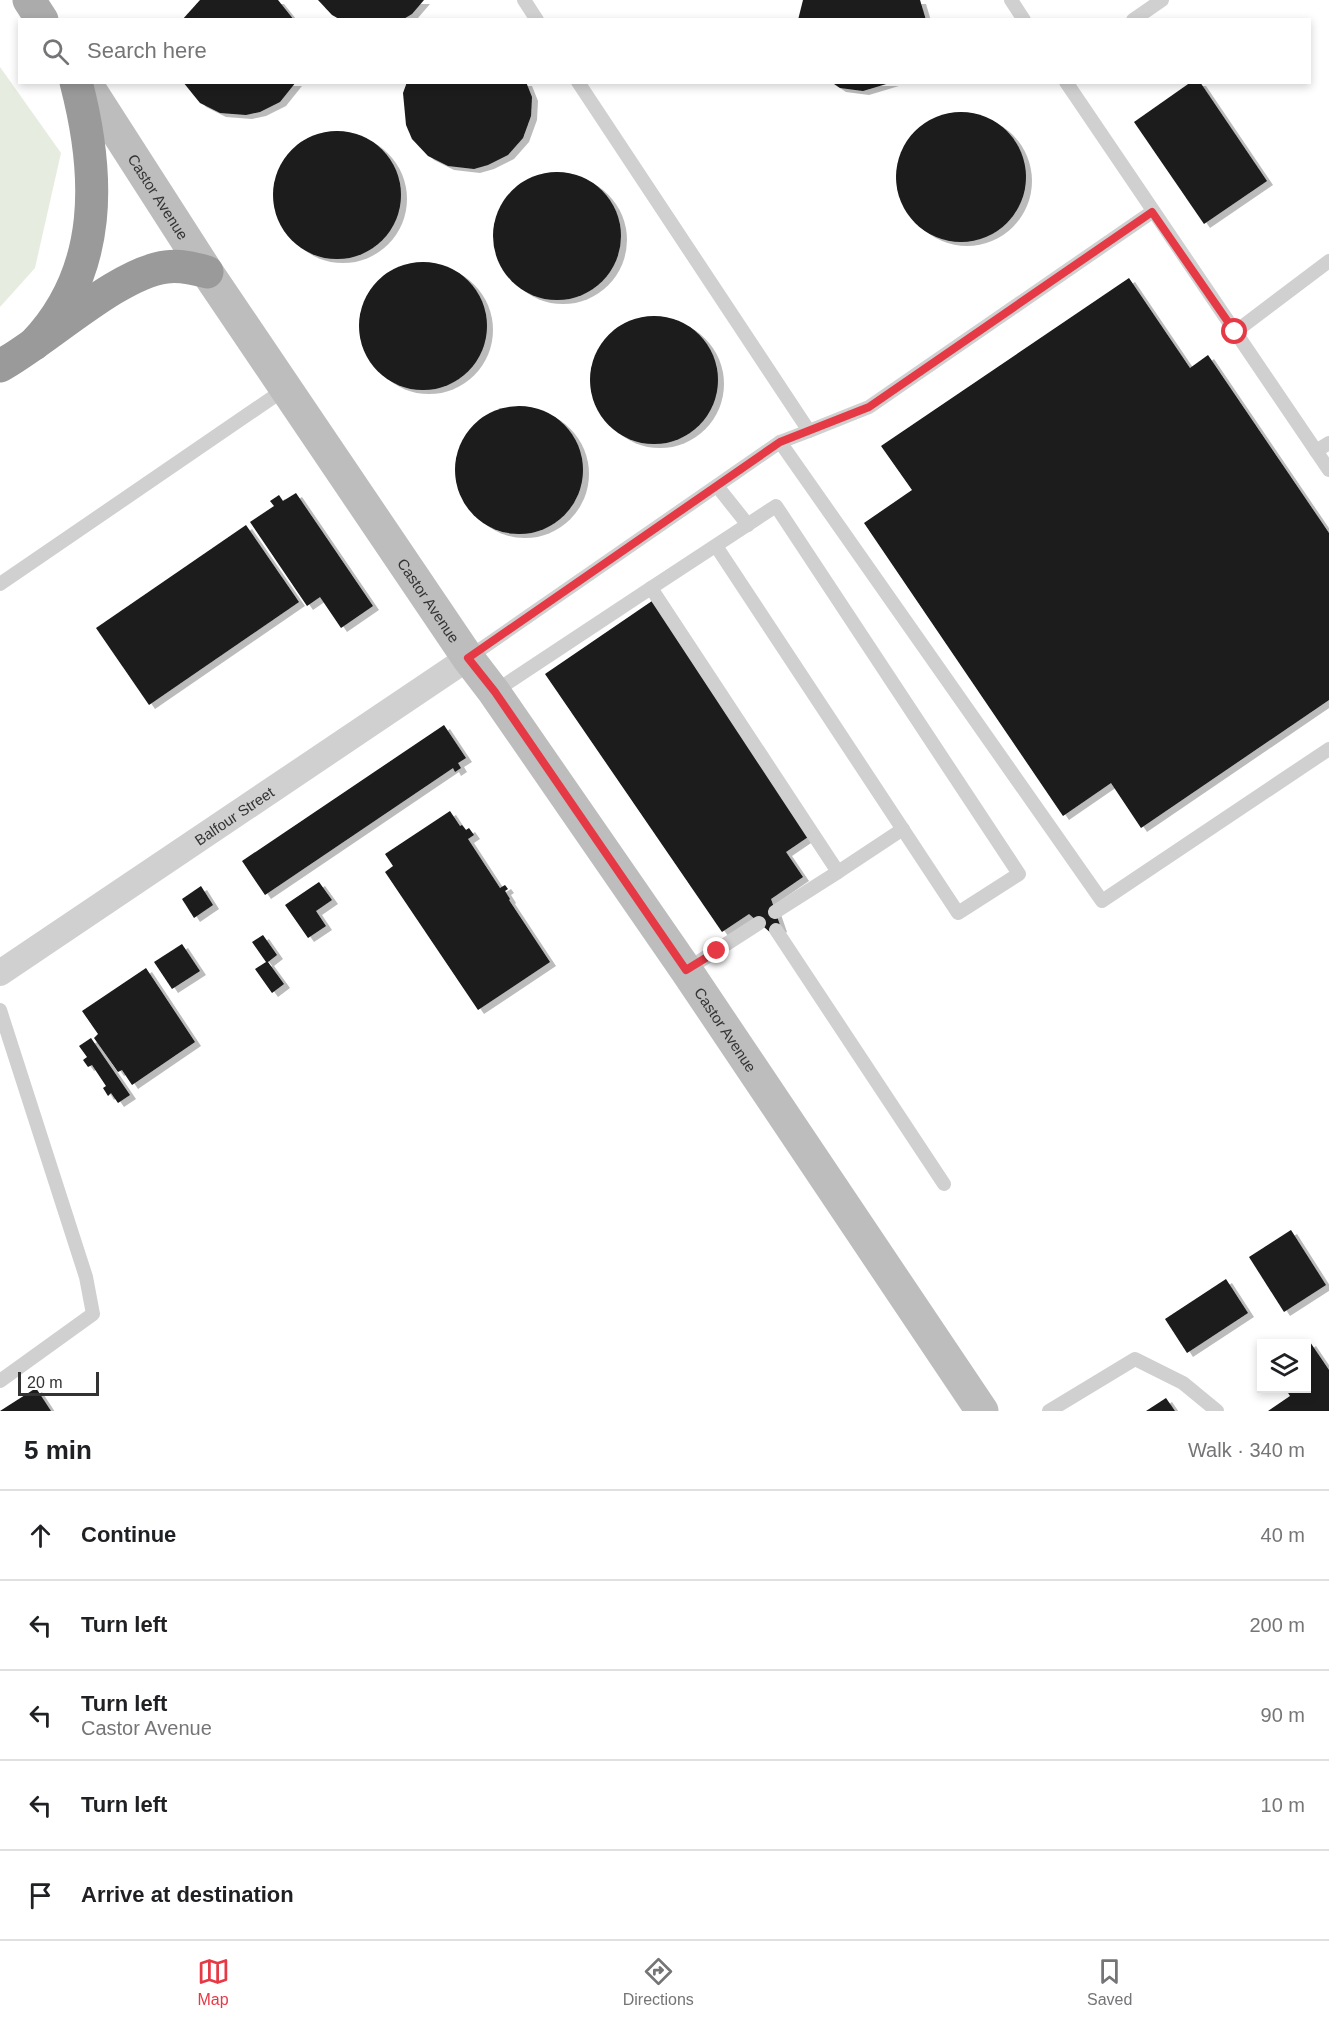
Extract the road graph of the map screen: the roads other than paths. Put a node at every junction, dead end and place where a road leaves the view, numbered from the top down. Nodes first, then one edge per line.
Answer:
1 (29, 0) edge
2 (524, 0) edge
3 (1011, 0) edge
4 (1162, 0) edge
5 (41, 18) edge
6 (536, 18) edge
7 (1023, 18) edge
8 (1135, 18) edge
9 (76, 84) edge
10 (86, 84) edge
11 (579, 84) edge
12 (1067, 84) edge
13 (1152, 212) junction
14 (1329, 261) edge
15 (207, 272) junction
16 (1235, 332) junction
17 (34, 344) junction
18 (0, 366) edge
19 (285, 389) junction
20 (810, 431) junction
21 (780, 442) junction
22 (1329, 442) edge
23 (1316, 451) junction
24 (1329, 470) edge
25 (717, 486) junction
26 (748, 525) junction
27 (716, 546) junction
28 (0, 584) edge
29 (651, 588) junction
30 (468, 658) junction
31 (495, 692) junction
32 (1329, 749) edge
33 (903, 829) junction
34 (838, 872) junction
35 (775, 912) dead end
36 (759, 923) dead end
37 (776, 930) dead end
38 (686, 970) junction
39 (0, 973) edge
40 (0, 1010) edge
41 (944, 1184) dead end
42 (0, 1382) edge
43 (982, 1411) edge
44 (1050, 1411) edge
45 (1217, 1411) edge

1 - 5 main road
2 - 6 lane
3 - 7 lane
4 - 8 lane
9 - 17 highway
10 - 15 street, Castor Avenue
11 - 20 lane
12 - 13 lane
13 - 16 lane
13 - 20 lane
14 - 16 lane
15 - 17 highway
15 - 19 street, Castor Avenue
16 - 23 lane
17 - 18 highway
19 - 28 lane
19 - 30 street, Castor Avenue
20 - 21 lane
21 - 25 lane
21 - 32 lane
22 - 23 lane
23 - 24 lane
25 - 26 lane
25 - 30 lane
26 - 27 lane
26 - 33 lane
27 - 29 lane
27 - 33 lane
29 - 31 lane
29 - 34 lane
30 - 31 street, Castor Avenue
30 - 39 street, Balfour Street
31 - 38 street, Castor Avenue
33 - 34 lane
34 - 35 lane
36 - 38 lane
37 - 41 lane
38 - 43 street, Castor Avenue
40 - 42 lane
44 - 45 lane

